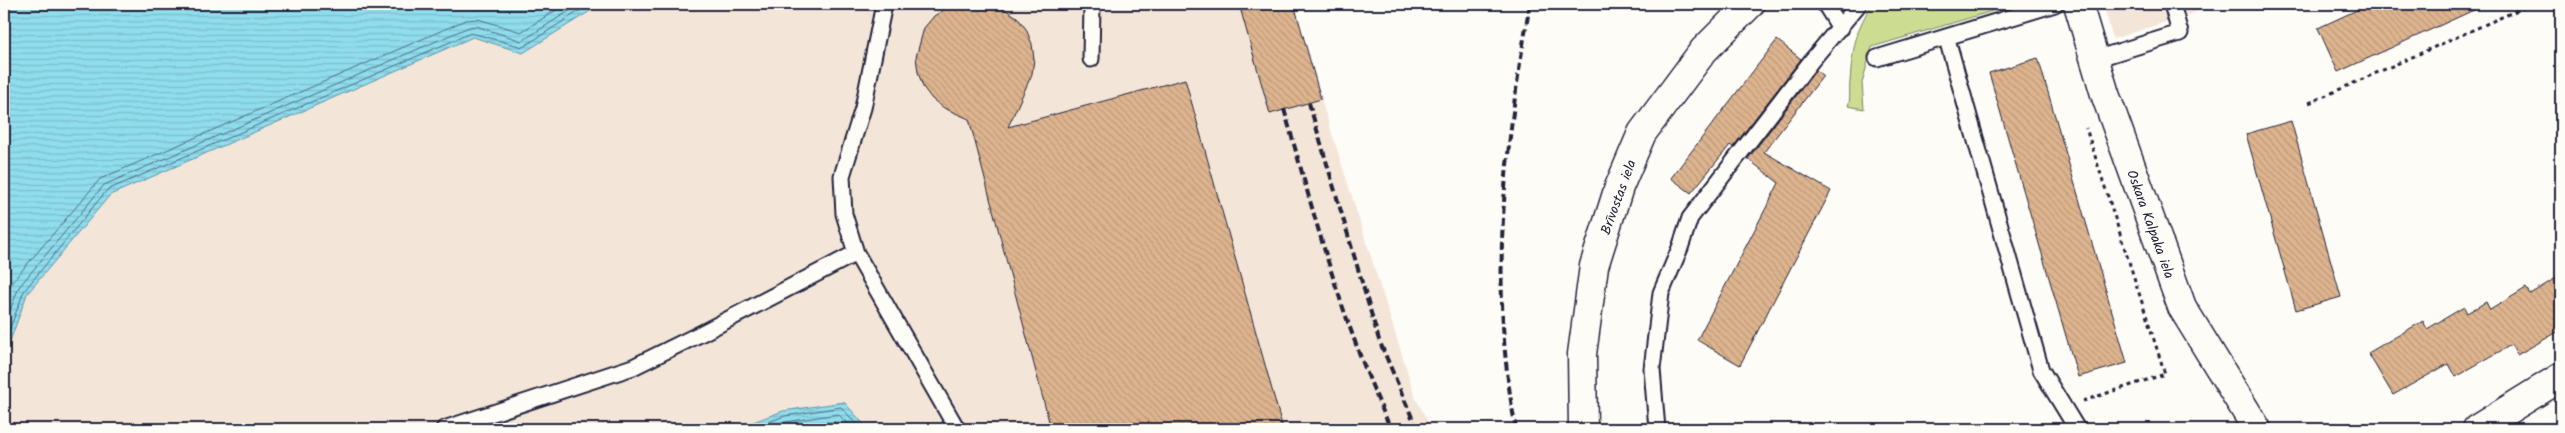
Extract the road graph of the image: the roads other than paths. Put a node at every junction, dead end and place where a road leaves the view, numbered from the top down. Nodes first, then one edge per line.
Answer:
1 (884, 4) edge
2 (1092, 4) edge
3 (1750, 4) edge
4 (1825, 4) edge
5 (1859, 4) edge
6 (2055, 4) edge
7 (2078, 4) edge
8 (2172, 4) edge
9 (1840, 28) junction
10 (1947, 38) junction
11 (1091, 58) dead end
12 (1878, 58) dead end
13 (2095, 59) junction
14 (856, 253) junction
15 (2561, 377) edge
16 (444, 429) edge
17 (957, 429) edge
18 (1583, 429) edge
19 (1657, 429) edge
20 (2076, 429) edge
21 (2257, 429) edge
22 (2477, 429) edge

1 - 14 lane
2 - 11 lane
3 - 18 street, Brīvostas iela
4 - 9 lane
5 - 9 lane
6 - 10 lane
7 - 13 street, Oskara Kalpaka iela
8 - 13 lane
9 - 19 lane
10 - 12 lane
10 - 20 lane
13 - 21 street, Oskara Kalpaka iela
14 - 16 lane
14 - 17 lane
15 - 22 street

